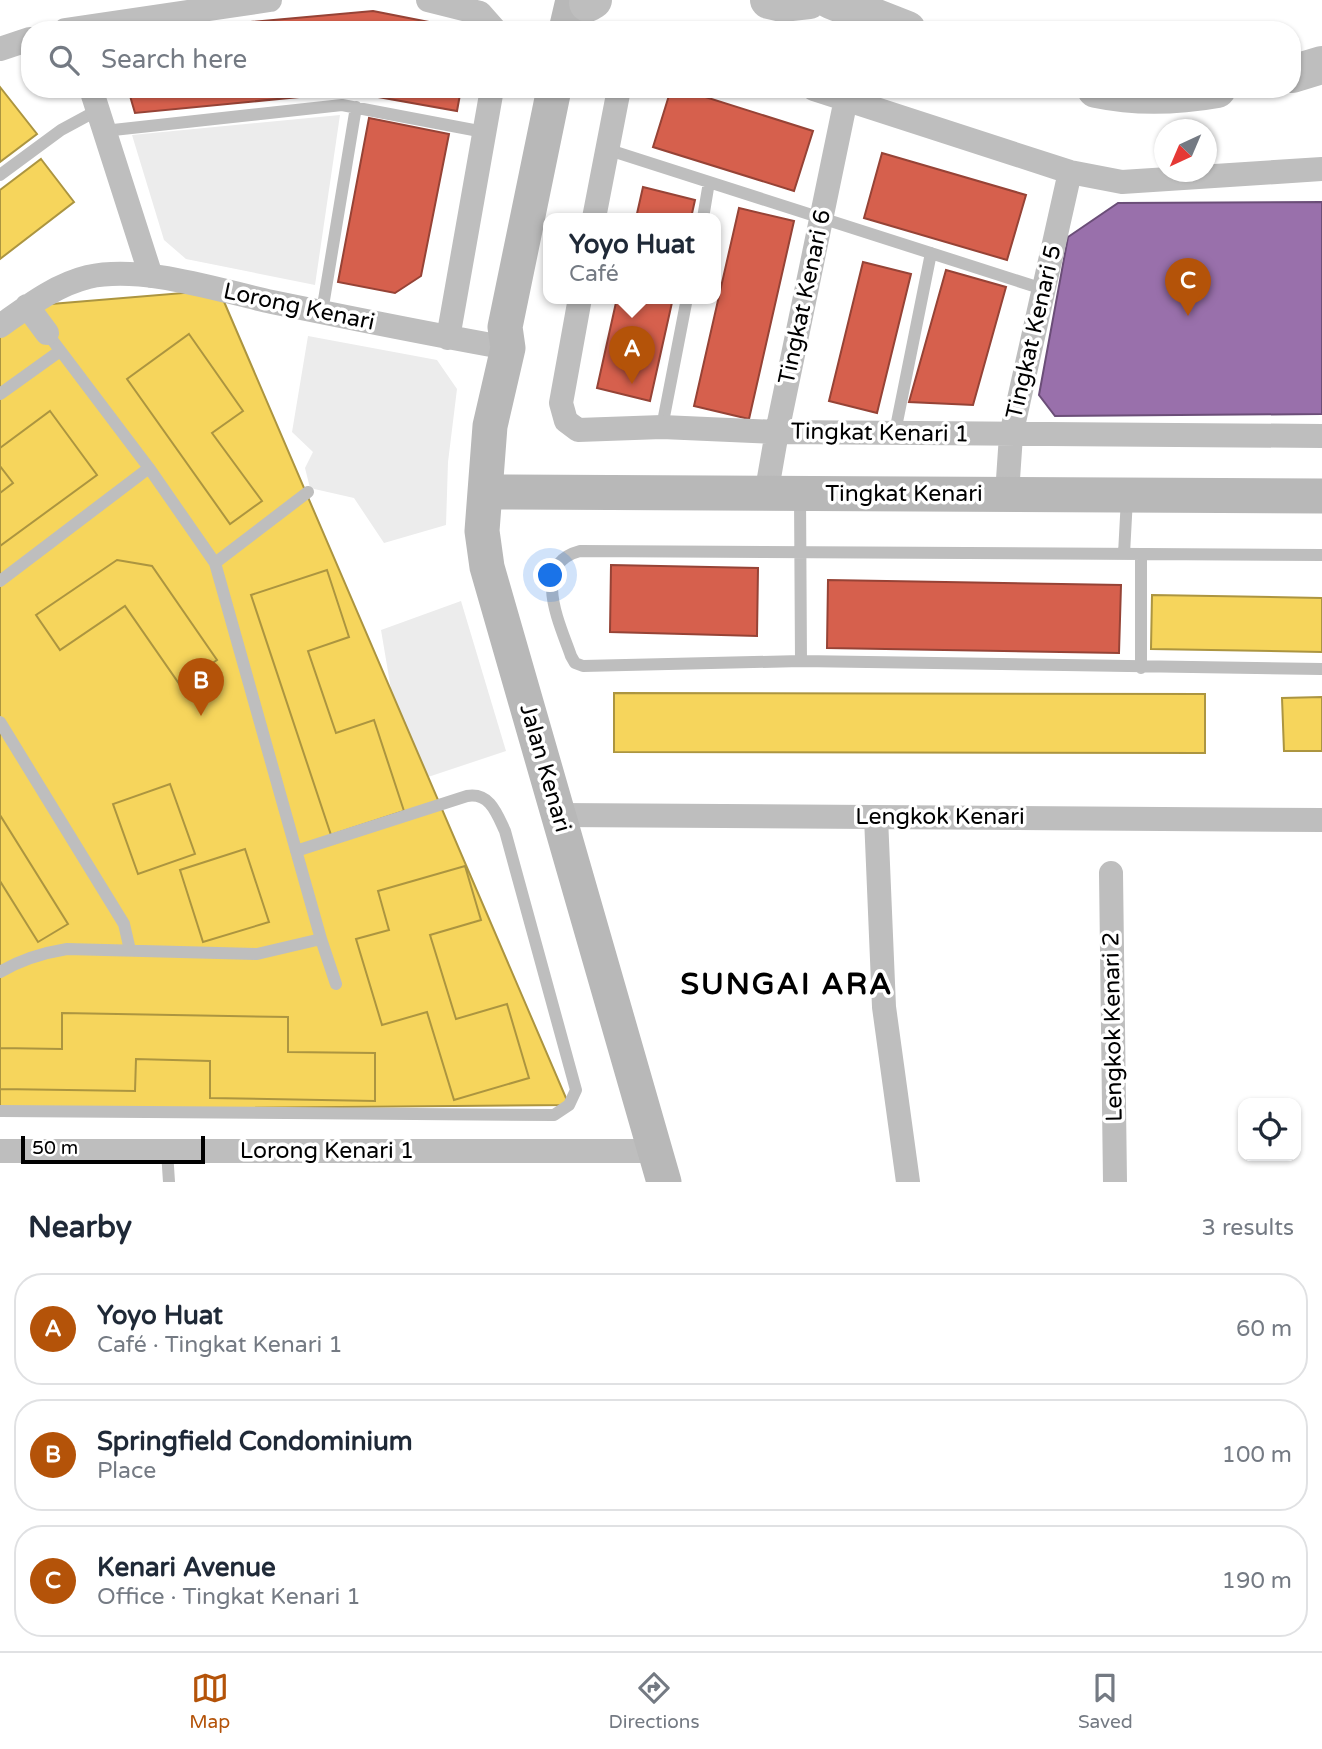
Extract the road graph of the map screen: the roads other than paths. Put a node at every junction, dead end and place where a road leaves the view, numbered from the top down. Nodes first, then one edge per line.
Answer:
1 (270, 0) edge
2 (428, 0) edge
3 (769, 0) edge
4 (809, 0) edge
5 (847, 3) edge
6 (125, 21) edge
7 (487, 21) edge
8 (887, 21) edge
9 (21, 42) edge
10 (0, 49) edge
11 (1322, 65) edge
12 (1301, 71) edge
13 (490, 98) edge
14 (552, 98) edge
15 (570, 98) edge
16 (617, 98) edge
17 (843, 98) edge
18 (846, 99) junction
19 (356, 107) junction
20 (98, 110) edge
21 (484, 132) junction
22 (606, 149) junction
23 (1322, 169) edge
24 (1070, 172) junction
25 (0, 175) edge
26 (709, 182) junction
27 (548, 213) edge
28 (595, 213) edge
29 (703, 213) edge
30 (821, 218) junction
31 (543, 240) edge
32 (931, 253) junction
33 (151, 276) junction
34 (1043, 289) junction
35 (579, 304) edge
36 (686, 304) edge
37 (27, 306) junction
38 (323, 312) junction
39 (0, 326) edge
40 (449, 338) junction
41 (53, 342) junction
42 (508, 348) junction
43 (0, 394) edge
44 (662, 428) junction
45 (777, 432) junction
46 (895, 432) junction
47 (1011, 435) junction
48 (1322, 436) edge
49 (149, 468) junction
50 (309, 492) dead end
51 (486, 492) junction
52 (783, 494) junction
53 (1007, 494) junction
54 (1127, 495) junction
55 (1322, 496) edge
56 (800, 551) junction
57 (1124, 554) junction
58 (1141, 554) junction
59 (1322, 555) edge
60 (215, 563) junction
61 (0, 582) edge
62 (801, 661) junction
63 (1140, 668) junction
64 (1322, 669) edge
65 (0, 722) edge
66 (558, 815) junction
67 (876, 817) junction
68 (1322, 820) edge
69 (296, 851) junction
70 (1111, 873) dead end
71 (321, 939) junction
72 (130, 950) junction
73 (0, 972) edge
74 (336, 984) dead end
75 (0, 1111) edge
76 (0, 1151) edge
77 (167, 1151) junction
78 (659, 1166) edge
79 (169, 1182) edge
80 (908, 1182) edge
81 (1115, 1182) edge

1 - 6 street
2 - 7 street
3 - 4 main road
5 - 8 main road
9 - 10 street
11 - 12 main road
13 - 21 street
14 - 42 street, Jalan Kenari
15 - 27 street, Jalan Kenari
16 - 22 street
17 - 18 street
18 - 24 street
18 - 30 street, Tingkat Kenari 6
19 - 20 lane
19 - 21 lane
19 - 38 lane
20 - 25 lane
20 - 33 street
21 - 40 street
22 - 26 lane
22 - 28 street
23 - 24 street
24 - 34 street, Tingkat Kenari 5
26 - 29 lane
26 - 30 lane
30 - 32 lane
30 - 45 street, Tingkat Kenari 6
31 - 42 street, Jalan Kenari
32 - 34 lane
32 - 46 lane
33 - 37 street, Lorong Kenari
33 - 38 street, Lorong Kenari
34 - 47 street, Tingkat Kenari 5
35 - 44 street, Tingkat Kenari 1
36 - 44 lane
37 - 39 street, Lorong Kenari
37 - 41 street
38 - 40 street, Lorong Kenari
40 - 42 street, Lorong Kenari
41 - 43 lane
41 - 49 lane
42 - 51 street, Jalan Kenari
44 - 45 street, Tingkat Kenari 1
45 - 46 street, Tingkat Kenari 1
45 - 52 street, Tingkat Kenari 6
46 - 47 street, Tingkat Kenari 1
47 - 48 street, Tingkat Kenari 1
47 - 53 street, Tingkat Kenari 5
49 - 60 lane
49 - 61 lane
50 - 60 lane
51 - 52 street, Tingkat Kenari
51 - 66 street, Jalan Kenari
52 - 53 street, Tingkat Kenari
52 - 56 lane
53 - 54 street, Tingkat Kenari
54 - 55 street, Tingkat Kenari
54 - 57 lane
56 - 57 lane
56 - 62 lane
56 - 62 lane
57 - 58 lane
58 - 59 lane
58 - 63 lane
60 - 69 lane
62 - 63 lane
63 - 64 lane
65 - 72 lane
66 - 67 street, Lengkok Kenari
66 - 78 street, Jalan Kenari
67 - 68 street, Lengkok Kenari
67 - 80 street
69 - 71 lane
69 - 75 lane
70 - 81 street, Lengkok Kenari 2
71 - 72 lane
71 - 74 lane
72 - 73 lane
76 - 77 street, Lorong Kenari 1
77 - 78 street, Lorong Kenari 1
77 - 79 lane

